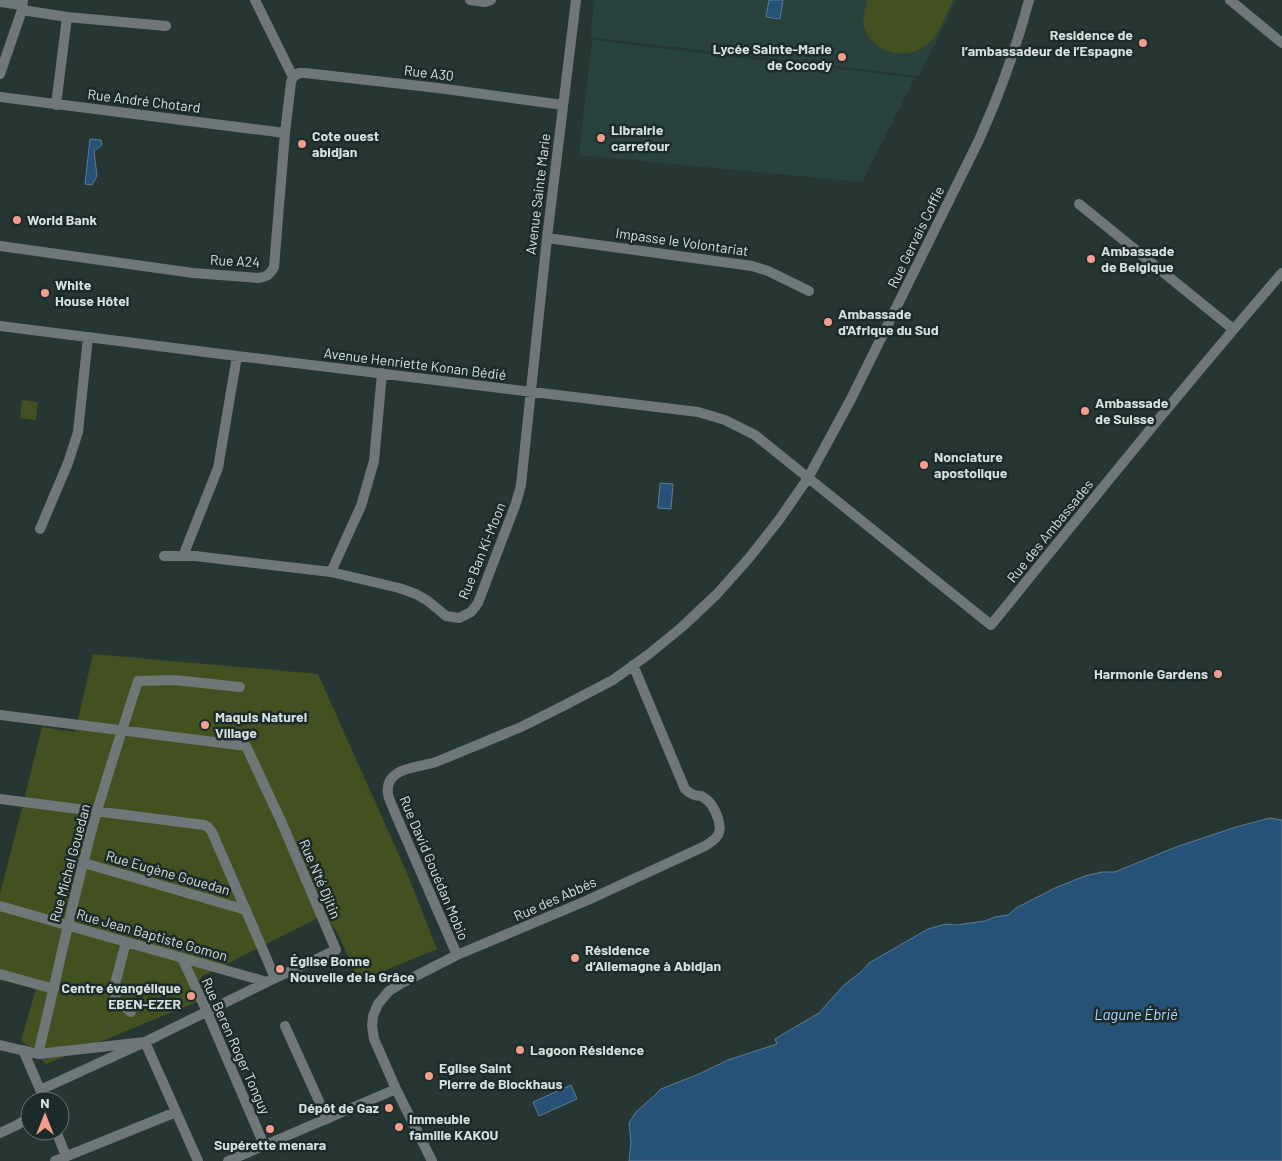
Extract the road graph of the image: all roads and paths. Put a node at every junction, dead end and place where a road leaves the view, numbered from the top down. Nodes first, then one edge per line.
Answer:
1 (255, 0) edge
2 (470, 0) edge
3 (490, 0) edge
4 (576, 0) edge
5 (1029, 0) edge
6 (1230, 0) edge
7 (0, 2) edge
8 (22, 5) edge
9 (67, 17) junction
10 (166, 26) dead end
11 (1282, 43) edge
12 (0, 74) edge
13 (293, 77) junction
14 (0, 97) edge
15 (56, 105) junction
16 (563, 105) junction
17 (284, 133) junction
18 (1079, 204) dead end
19 (547, 238) junction
20 (0, 246) edge
21 (1282, 273) edge
22 (809, 290) dead end
23 (0, 326) edge
24 (1233, 329) junction
25 (88, 337) junction
26 (237, 356) junction
27 (382, 374) junction
28 (530, 392) junction
29 (808, 478) junction
30 (40, 529) dead end
31 (164, 556) dead end
32 (184, 556) junction
33 (331, 572) junction
34 (633, 665) junction
35 (240, 687) dead end
36 (0, 715) edge
37 (122, 730) junction
38 (0, 799) edge
39 (97, 811) junction
40 (84, 863) junction
41 (0, 906) edge
42 (246, 910) junction
43 (68, 925) junction
44 (126, 942) junction
45 (457, 956) junction
46 (182, 958) junction
47 (0, 974) edge
48 (271, 980) junction
49 (54, 989) junction
50 (130, 1012) dead end
51 (207, 1012) junction
52 (285, 1026) dead end
53 (145, 1042) junction
54 (0, 1045) edge
55 (24, 1050) junction
56 (38, 1054) junction
57 (396, 1089) junction
58 (40, 1090) joint
59 (176, 1112) junction
60 (327, 1119) junction
61 (20, 1123) edge
62 (0, 1132) edge
63 (57, 1141) edge
64 (264, 1145) junction
65 (60, 1159) edge
66 (430, 1160) edge
67 (198, 1161) edge
68 (228, 1161) edge

1 - 13 street
2 - 3 street
4 - 16 street, Avenue Sainte Marie
5 - 29 street, Rue Gervais Coffie
6 - 11 street
7 - 8 street
8 - 9 street
8 - 12 street
9 - 10 street
9 - 15 street
13 - 16 street, Rue A30
13 - 17 street, Rue A24
14 - 15 street, Rue André Chotard
15 - 17 street, Rue André Chotard
16 - 19 street, Avenue Sainte Marie
17 - 20 street, Rue A24
18 - 24 street
19 - 22 street, Impasse le Volontariat
19 - 28 street, Avenue Sainte Marie
21 - 24 street, Rue des Ambassades
23 - 25 street, Avenue Henriette Konan Bédié
24 - 29 street, Rue des Ambassades
25 - 26 street, Avenue Henriette Konan Bédié
25 - 30 street
26 - 27 street, Avenue Henriette Konan Bédié
26 - 32 street
27 - 28 street, Avenue Henriette Konan Bédié
27 - 33 street
28 - 29 street, Avenue Henriette Konan Bédié
28 - 33 street, Rue Ban Ki-Moon
29 - 34 street, Rue David Gouédan Mobio
31 - 32 street, Rue Ban Ki-Moon
32 - 33 street, Rue Ban Ki-Moon
34 - 45 street, Rue David Gouédan Mobio
34 - 45 street, Rue des Abbés
35 - 37 street, Rue Michel Gouedan
36 - 37 street, Rue N'té Djitin
37 - 39 street, Rue Michel Gouedan
37 - 48 street, Rue N'té Djitin
38 - 39 street
39 - 40 street, Rue Michel Gouedan
39 - 42 street
40 - 42 street, Rue Eugène Gouedan
40 - 43 street, Rue Michel Gouedan
41 - 43 street, Rue Jean Baptiste Gomon
42 - 48 street
43 - 44 street, Rue Jean Baptiste Gomon
43 - 49 street, Rue Michel Gouedan
44 - 46 street, Rue Jean Baptiste Gomon
44 - 50 street
45 - 57 street, Rue des Abbés
46 - 48 street, Rue Jean Baptiste Gomon
46 - 51 street, Rue Beren Roger Tonguy
47 - 49 street
48 - 51 street, Rue N'té Djitin
49 - 56 street, Rue Michel Gouedan
51 - 53 street, Rue N'té Djitin
51 - 64 street, Rue Beren Roger Tonguy
52 - 60 street
53 - 56 street
53 - 58 street, Rue N'té Djitin
53 - 59 street
54 - 55 street
55 - 56 street
55 - 58 street
57 - 60 street
57 - 66 street, Rue des Abbés
59 - 65 street
59 - 67 street
60 - 64 street
61 - 62 street
63 - 65 street
64 - 68 street

